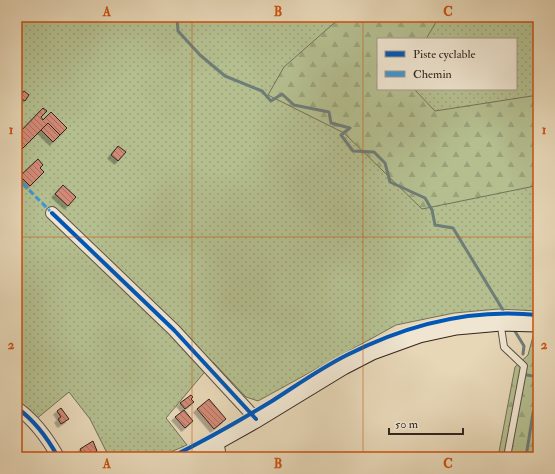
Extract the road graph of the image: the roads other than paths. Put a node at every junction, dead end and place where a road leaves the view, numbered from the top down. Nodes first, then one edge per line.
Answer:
1 (52, 213) dead end
2 (501, 322) junction
3 (538, 323) edge
4 (17, 408) edge
5 (256, 419) junction
6 (214, 445) edge
7 (58, 457) edge
8 (186, 457) edge
9 (507, 457) edge

1 - 5 street
2 - 3 main road
2 - 5 main road
2 - 9 lane
4 - 7 street
5 - 6 main road
6 - 8 main road

